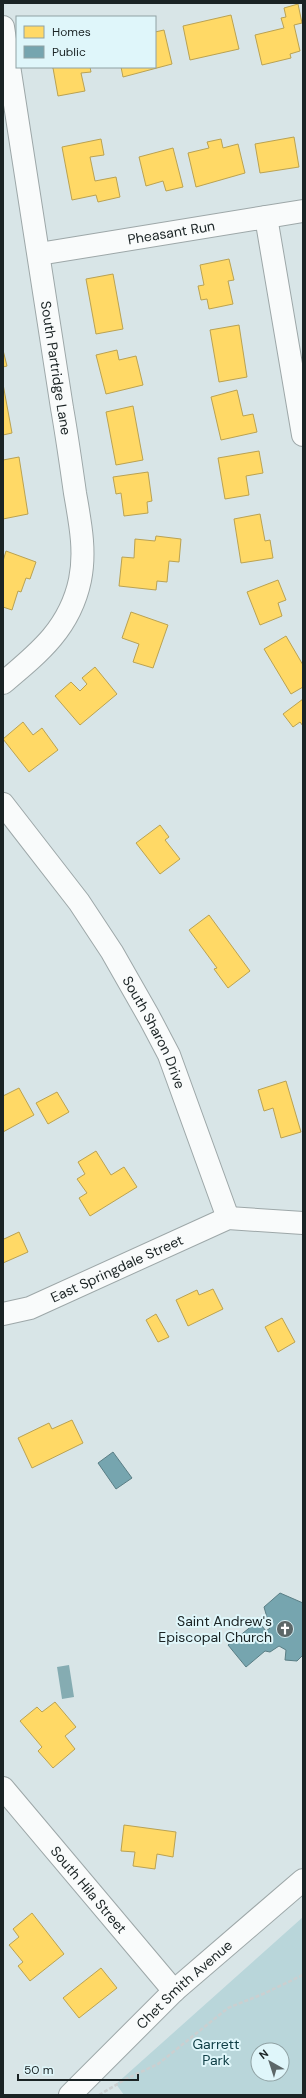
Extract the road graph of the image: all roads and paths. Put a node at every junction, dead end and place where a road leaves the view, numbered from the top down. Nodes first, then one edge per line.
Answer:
1 (3, 27) edge
2 (303, 210) edge
3 (266, 217) junction
4 (39, 254) junction
5 (303, 435) edge
6 (3, 683) edge
7 (3, 804) edge
8 (228, 1218) junction
9 (303, 1223) edge
10 (3, 1314) edge
11 (3, 1788) edge
12 (303, 1880) edge
13 (303, 1975) edge
14 (174, 1991) junction
15 (70, 2095) edge
16 (99, 2095) edge

1 - 4 street, South Partridge Lane
2 - 3 street, Pheasant Run
3 - 4 street, Pheasant Run
3 - 5 street
4 - 6 street, South Partridge Lane
7 - 8 street, South Sharon Drive
8 - 9 street
8 - 10 street, East Springdale Street
11 - 14 street, South Hila Street
12 - 14 street, Chet Smith Avenue
13 - 16 path
14 - 15 street, Chet Smith Avenue

